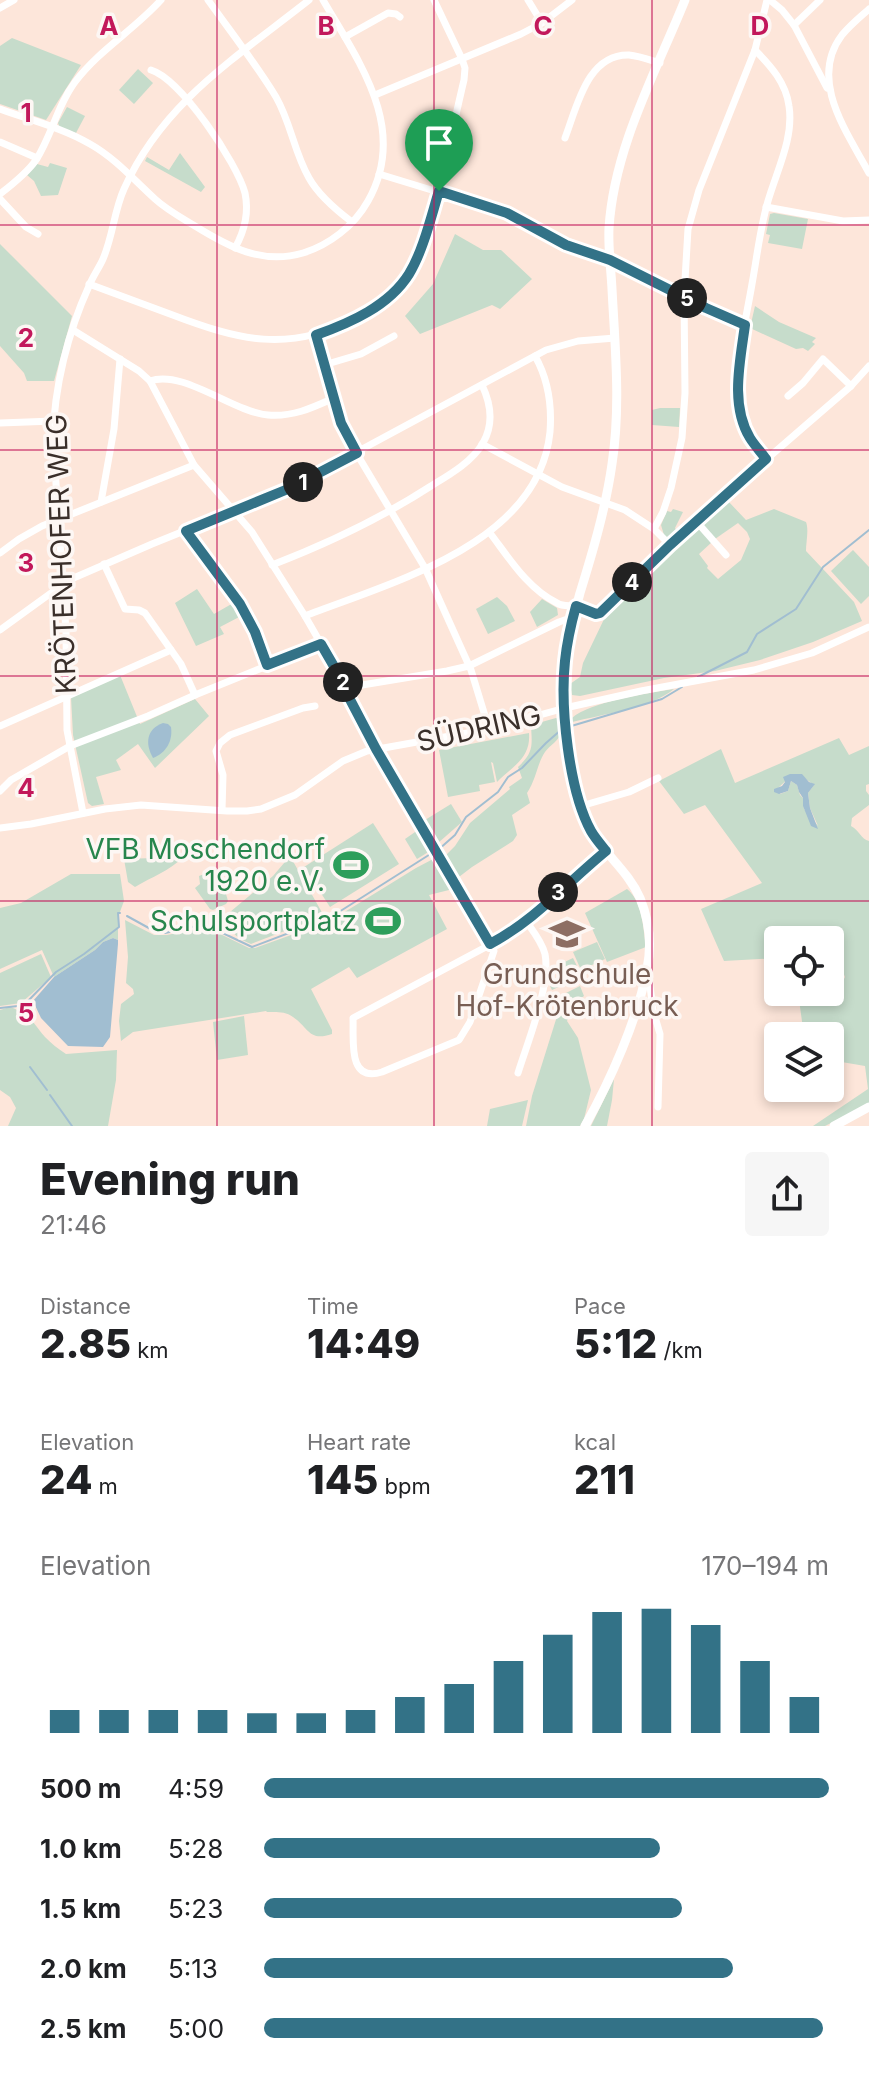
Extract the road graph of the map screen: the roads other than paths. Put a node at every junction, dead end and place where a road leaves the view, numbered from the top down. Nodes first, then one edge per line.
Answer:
1 (14, 0) edge
2 (161, 0) edge
3 (208, 0) edge
4 (309, 0) edge
5 (323, 0) edge
6 (434, 0) edge
7 (528, 0) edge
8 (572, 0) edge
9 (685, 0) edge
10 (769, 0) edge
11 (820, 0) edge
12 (0, 8) edge
13 (869, 9) edge
14 (400, 17) dead end
15 (542, 23) junction
16 (794, 25) junction
17 (345, 37) junction
18 (755, 50) junction
19 (243, 51) junction
20 (831, 57) junction
21 (811, 58) junction
22 (462, 59) junction
23 (660, 63) junction
24 (151, 70) dead end
25 (829, 91) junction
26 (375, 95) junction
27 (186, 99) junction
28 (0, 109) edge
29 (52, 128) junction
30 (565, 138) dead end
31 (0, 142) edge
32 (37, 158) junction
33 (869, 173) edge
34 (379, 174) junction
35 (131, 176) junction
36 (439, 191) junction
37 (0, 196) edge
38 (766, 207) junction
39 (869, 220) edge
40 (352, 222) junction
41 (38, 234) dead end
42 (235, 248) junction
43 (610, 260) junction
44 (89, 284) junction
45 (684, 297) junction
46 (745, 325) junction
47 (73, 330) junction
48 (316, 335) junction
49 (394, 336) dead end
50 (615, 338) junction
51 (535, 356) junction
52 (120, 359) junction
53 (324, 365) junction
54 (869, 366) edge
55 (150, 381) junction
56 (482, 385) junction
57 (851, 386) junction
58 (788, 396) dead end
59 (334, 398) junction
60 (54, 421) junction
61 (0, 423) edge
62 (482, 444) junction
63 (357, 453) junction
64 (766, 459) junction
65 (194, 465) junction
66 (539, 474) junction
67 (605, 501) junction
68 (101, 502) junction
69 (391, 510) junction
70 (235, 512) junction
71 (58, 519) junction
72 (696, 521) junction
73 (654, 529) junction
74 (186, 531) junction
75 (490, 533) junction
76 (670, 545) junction
77 (0, 553) edge
78 (726, 555) dead end
79 (104, 564) junction
80 (272, 565) junction
81 (425, 568) junction
82 (64, 584) junction
83 (575, 612) junction
84 (305, 616) junction
85 (869, 627) edge
86 (0, 630) edge
87 (321, 644) junction
88 (171, 650) junction
89 (267, 665) junction
90 (469, 666) junction
91 (344, 688) junction
92 (67, 695) junction
93 (195, 695) junction
94 (315, 706) dead end
95 (565, 708) junction
96 (0, 726) edge
97 (489, 729) junction
98 (70, 746) junction
99 (376, 749) junction
100 (658, 778) dead end
101 (0, 791) edge
102 (581, 806) junction
103 (222, 810) junction
104 (83, 813) junction
105 (0, 828) edge
106 (606, 851) junction
107 (526, 921) junction
108 (490, 944) junction
109 (646, 974) junction
110 (518, 1073) dead end
111 (658, 1107) dead end
112 (869, 1107) edge
113 (585, 1126) edge
114 (834, 1126) edge

1 - 12 street
2 - 29 street
3 - 19 street
4 - 19 street, KRÖTENHOFER WEG
5 - 17 street
6 - 22 street
7 - 15 street
8 - 15 street
9 - 23 main road
10 - 16 street
10 - 18 street
11 - 16 street
13 - 20 street
14 - 17 street
15 - 22 street
16 - 21 street
17 - 26 street
18 - 38 street
18 - 45 street
19 - 27 street, KRÖTENHOFER WEG
19 - 40 street
20 - 21 street
20 - 25 street
21 - 25 street
22 - 26 street
22 - 36 street
23 - 30 street
23 - 43 main road
24 - 27 street
25 - 33 street
26 - 34 street
27 - 35 street, KRÖTENHOFER WEG
27 - 42 street
28 - 29 street
29 - 32 street
29 - 35 street
31 - 32 street
32 - 37 street
34 - 36 street
34 - 40 street
35 - 42 street
35 - 44 street, KRÖTENHOFER WEG
36 - 43 street
36 - 48 street
37 - 41 street
38 - 39 street
38 - 46 street
40 - 42 street
43 - 45 street
43 - 50 main road
44 - 47 street, KRÖTENHOFER WEG
44 - 48 street
45 - 46 street
45 - 73 street
46 - 64 street
47 - 52 street
47 - 60 street, KRÖTENHOFER WEG
48 - 53 street
49 - 53 street
50 - 51 street
50 - 67 main road
51 - 56 street
51 - 66 street
52 - 55 street
52 - 68 street
53 - 59 street
54 - 57 street
55 - 59 street
55 - 65 street
56 - 62 street
56 - 63 street
57 - 58 street
57 - 64 street
59 - 63 street
60 - 61 street
60 - 71 street, KRÖTENHOFER WEG
62 - 66 street
62 - 69 street
63 - 69 street
63 - 70 street
64 - 72 street
65 - 68 street
65 - 70 street
66 - 67 street
66 - 75 street
67 - 73 street
67 - 83 main road
68 - 71 street
69 - 80 street
69 - 81 street
70 - 74 street
70 - 80 street
71 - 77 street
71 - 82 street, KRÖTENHOFER WEG
72 - 76 street
72 - 78 street
73 - 76 street
74 - 79 street
74 - 89 street
75 - 81 street
75 - 83 street
76 - 83 street
79 - 82 street
79 - 88 street
80 - 84 street
81 - 84 street
81 - 90 street
82 - 86 street
82 - 92 street, KRÖTENHOFER WEG
83 - 90 street
83 - 95 main road
84 - 87 street
85 - 95 street, SÜDRING
87 - 89 street
87 - 91 street
88 - 92 street
88 - 93 street
89 - 93 street
90 - 91 street
90 - 97 street
91 - 99 street
92 - 96 street
92 - 98 street, KRÖTENHOFER WEG
93 - 98 street
94 - 103 street
95 - 97 street, SÜDRING
95 - 102 main road
97 - 99 street, SÜDRING
98 - 101 street
98 - 104 street, KRÖTENHOFER WEG
99 - 103 street, SÜDRING
99 - 108 street
100 - 102 street
102 - 106 main road
103 - 104 street, SÜDRING
104 - 105 street, SÜDRING
106 - 107 street
106 - 109 main road
107 - 108 street
107 - 110 street
108 - 108 street
109 - 111 street
109 - 113 main road
112 - 114 main road

